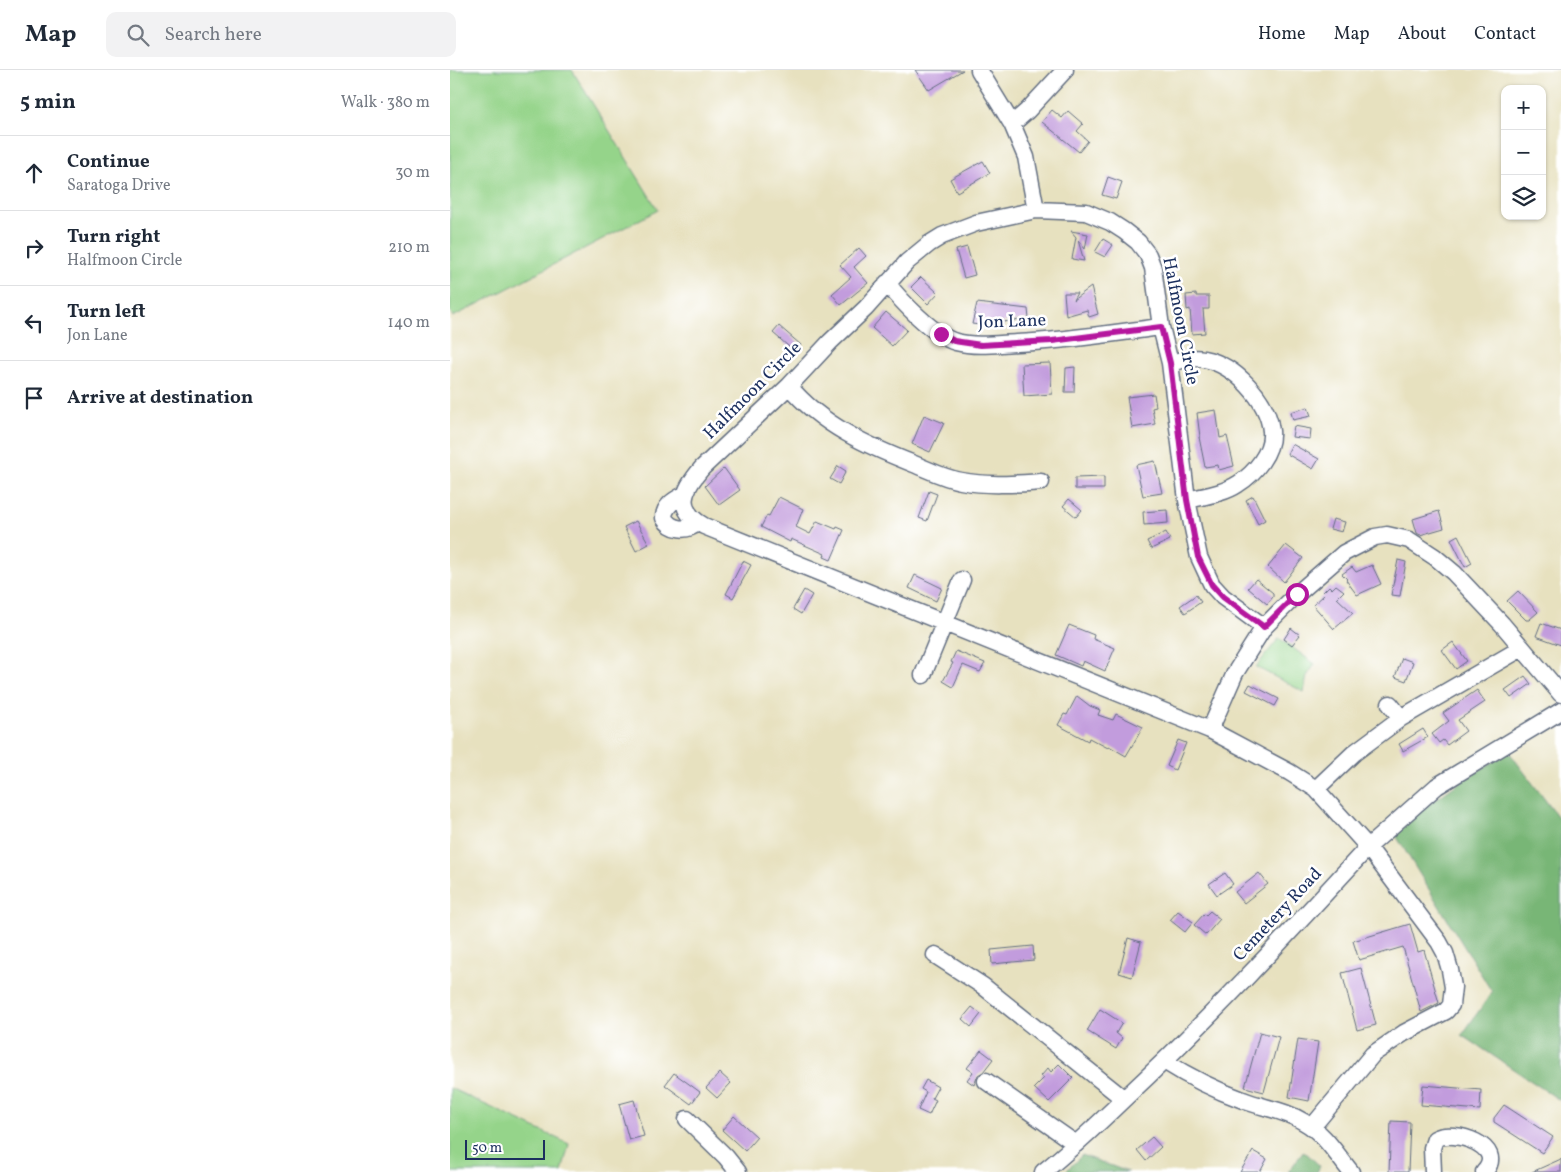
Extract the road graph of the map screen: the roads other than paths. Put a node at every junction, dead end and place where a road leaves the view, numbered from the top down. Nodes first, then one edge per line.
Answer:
1 (979, 70) edge
2 (1065, 70) edge
3 (1012, 124) junction
4 (1036, 210) junction
5 (887, 283) junction
6 (1161, 327) junction
7 (1170, 363) junction
8 (789, 386) junction
9 (1041, 482) dead end
10 (684, 496) junction
11 (1187, 500) junction
12 (697, 523) junction
13 (962, 580) dead end
14 (944, 623) junction
15 (1264, 627) junction
16 (1522, 648) junction
17 (923, 675) dead end
18 (1561, 694) edge
19 (1390, 704) dead end
20 (1561, 711) edge
21 (1401, 718) junction
22 (1210, 730) junction
23 (1316, 789) junction
24 (1368, 847) junction
25 (935, 955) dead end
26 (1164, 1061) junction
27 (986, 1081) dead end
28 (1124, 1099) junction
29 (686, 1119) dead end
30 (1312, 1127) junction
31 (1076, 1144) junction
32 (738, 1172) edge
33 (1043, 1172) edge
34 (1351, 1172) edge
35 (1433, 1172) edge
36 (1484, 1172) edge

1 - 3 street
2 - 3 street
3 - 4 street
4 - 5 street, Halfmoon Circle
4 - 6 street, Halfmoon Circle
5 - 6 street, Jon Lane
5 - 8 street, Halfmoon Circle
6 - 7 street, Halfmoon Circle
7 - 11 street, Halfmoon Circle
7 - 11 street
8 - 9 street
8 - 10 street, Halfmoon Circle
10 - 12 street
10 - 12 street, Halfmoon Circle
11 - 15 street, Halfmoon Circle
12 - 14 street
13 - 14 street
14 - 17 street
14 - 22 street
15 - 16 street
15 - 22 street
16 - 18 street
16 - 21 street
19 - 21 street
20 - 24 street, Cemetery Road
21 - 23 street
22 - 23 street
23 - 24 street
24 - 26 street, Cemetery Road
24 - 30 street
25 - 28 street
26 - 28 street, Cemetery Road
26 - 30 street
27 - 31 street
28 - 31 street, Cemetery Road
29 - 32 street
30 - 34 street
31 - 33 street, Cemetery Road
35 - 36 street

